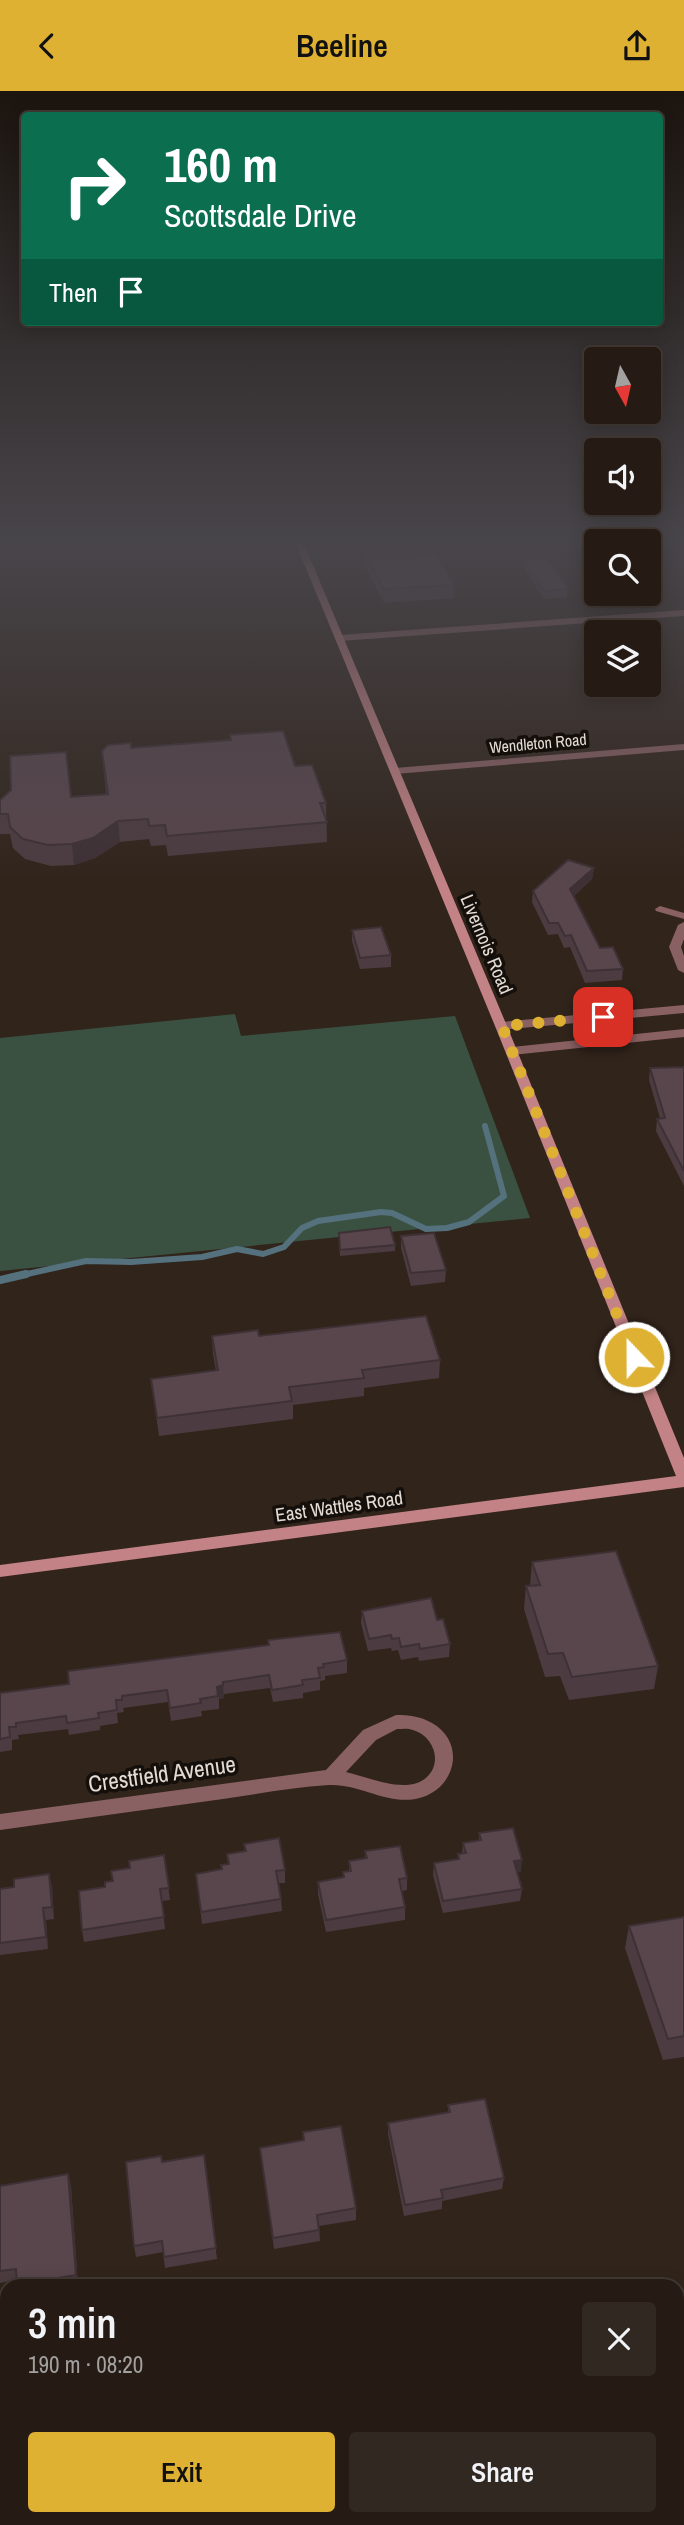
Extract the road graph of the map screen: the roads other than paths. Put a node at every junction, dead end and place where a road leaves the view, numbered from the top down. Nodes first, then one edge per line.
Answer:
1 (348, 658) edge
2 (684, 747) edge
3 (395, 771) junction
4 (660, 909) dead end
5 (684, 916) edge
6 (684, 925) edge
7 (684, 970) edge
8 (684, 1009) edge
9 (502, 1026) junction
10 (684, 1033) edge
11 (512, 1051) junction
12 (684, 1479) edge
13 (0, 1571) edge
14 (331, 1777) junction
15 (0, 1822) edge

1 - 3 main road, Livernois Road
2 - 3 street, Wendleton Road
3 - 9 main road, Livernois Road
4 - 5 street
6 - 7 street
8 - 9 street
9 - 11 main road, Livernois Road
10 - 11 street
11 - 12 main road, Livernois Road
12 - 13 main road, East Wattles Road
14 - 14 street, Crestfield Avenue
14 - 15 street, Crestfield Avenue

